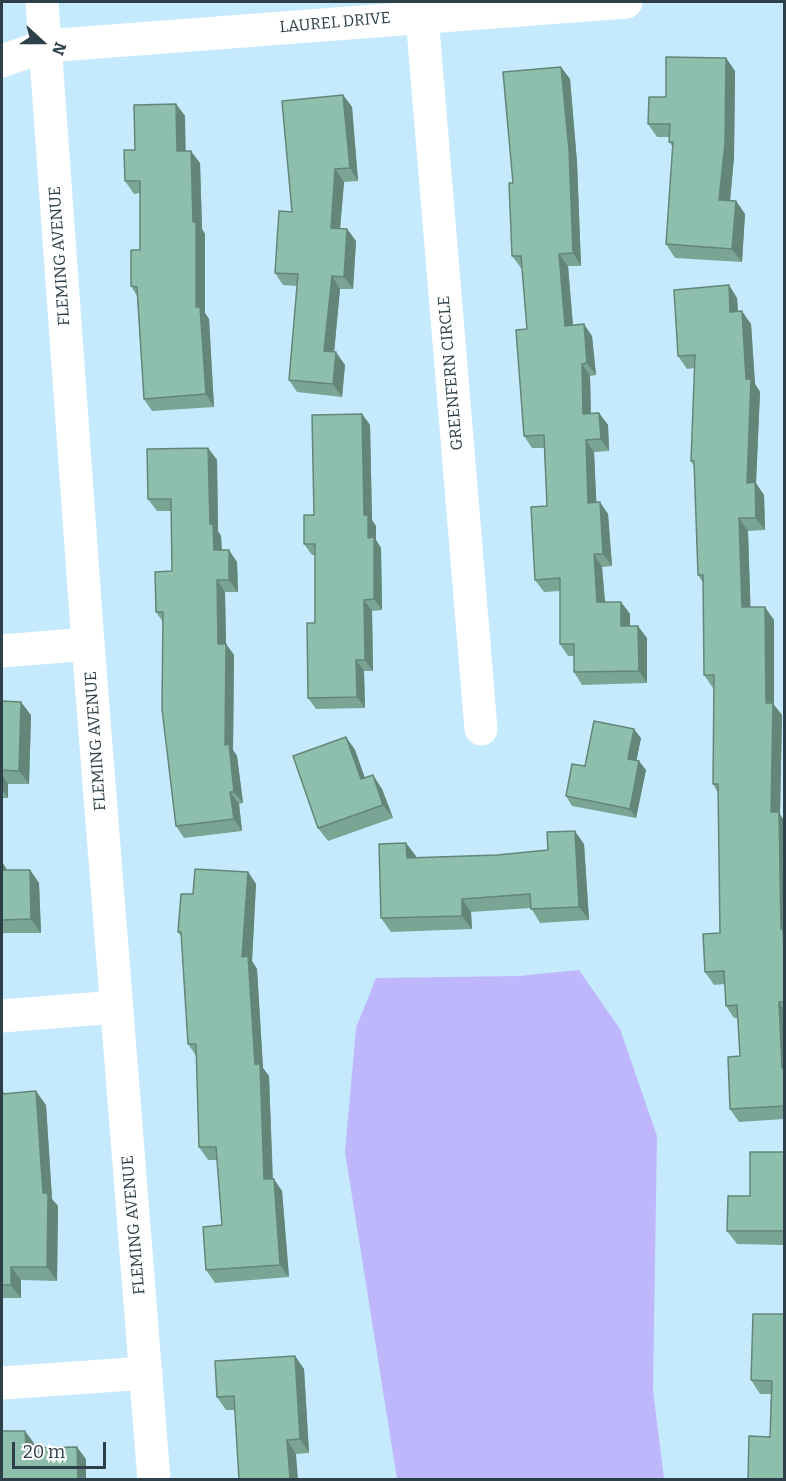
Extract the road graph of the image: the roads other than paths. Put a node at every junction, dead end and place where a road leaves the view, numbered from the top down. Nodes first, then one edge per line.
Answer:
1 (42, 2) edge
2 (626, 2) edge
3 (422, 16) junction
4 (45, 46) junction
5 (2, 61) edge
6 (88, 644) junction
7 (2, 651) edge
8 (481, 729) dead end
9 (116, 1007) junction
10 (2, 1016) edge
11 (146, 1372) junction
12 (2, 1383) edge
13 (154, 1479) edge

1 - 4 street, FLEMING AVENUE
2 - 3 street, LAUREL DRIVE
3 - 4 street, LAUREL DRIVE
3 - 8 street, GREENFERN CIRCLE
4 - 5 street, LAUREL DRIVE
4 - 6 street, FLEMING AVENUE
6 - 7 street
6 - 9 street, FLEMING AVENUE
9 - 10 street
9 - 11 street, FLEMING AVENUE
11 - 12 street
11 - 13 street, FLEMING AVENUE

